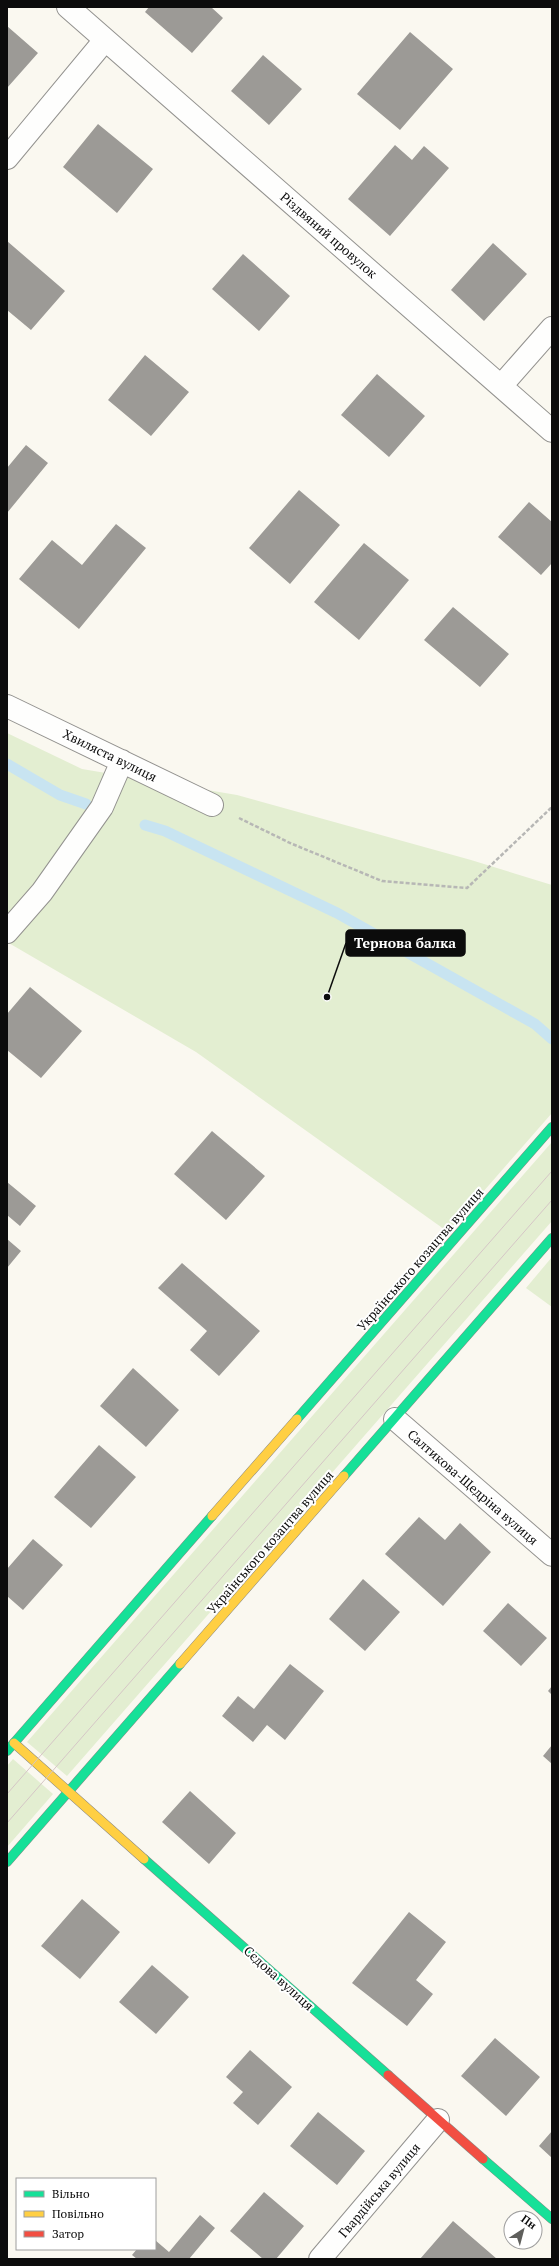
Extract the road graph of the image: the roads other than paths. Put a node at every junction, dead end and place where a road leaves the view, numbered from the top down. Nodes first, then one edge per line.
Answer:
1 (68, 7) edge
2 (105, 40) junction
3 (7, 158) edge
4 (552, 328) edge
5 (501, 386) junction
6 (552, 431) edge
7 (7, 706) edge
8 (122, 761) junction
9 (212, 805) road end
10 (7, 932) edge
11 (552, 1127) edge
12 (552, 1238) edge
13 (394, 1419) junction
14 (552, 1555) edge
15 (9, 1744) edge
16 (69, 1791) junction
17 (7, 1862) edge
18 (438, 2120) junction
19 (552, 2219) edge
20 (320, 2259) edge

1 - 2 street, Різдвяний провулок
2 - 3 street
2 - 5 street, Різдвяний провулок
4 - 5 street
5 - 6 street, Різдвяний провулок
7 - 8 street, Хвиляста вулиця
8 - 9 street, Хвиляста вулиця
8 - 10 street
11 - 15 street, Українського козацтва вулиця
12 - 13 street, Українського козацтва вулиця
13 - 14 street, Салтикова-Щедріна вулиця
13 - 16 street, Українського козацтва вулиця
15 - 16 street, Сєдова вулиця
16 - 17 street, Українського козацтва вулиця
16 - 18 street, Сєдова вулиця
18 - 19 street, Сєдова вулиця
18 - 20 street, Гвардійська вулиця

